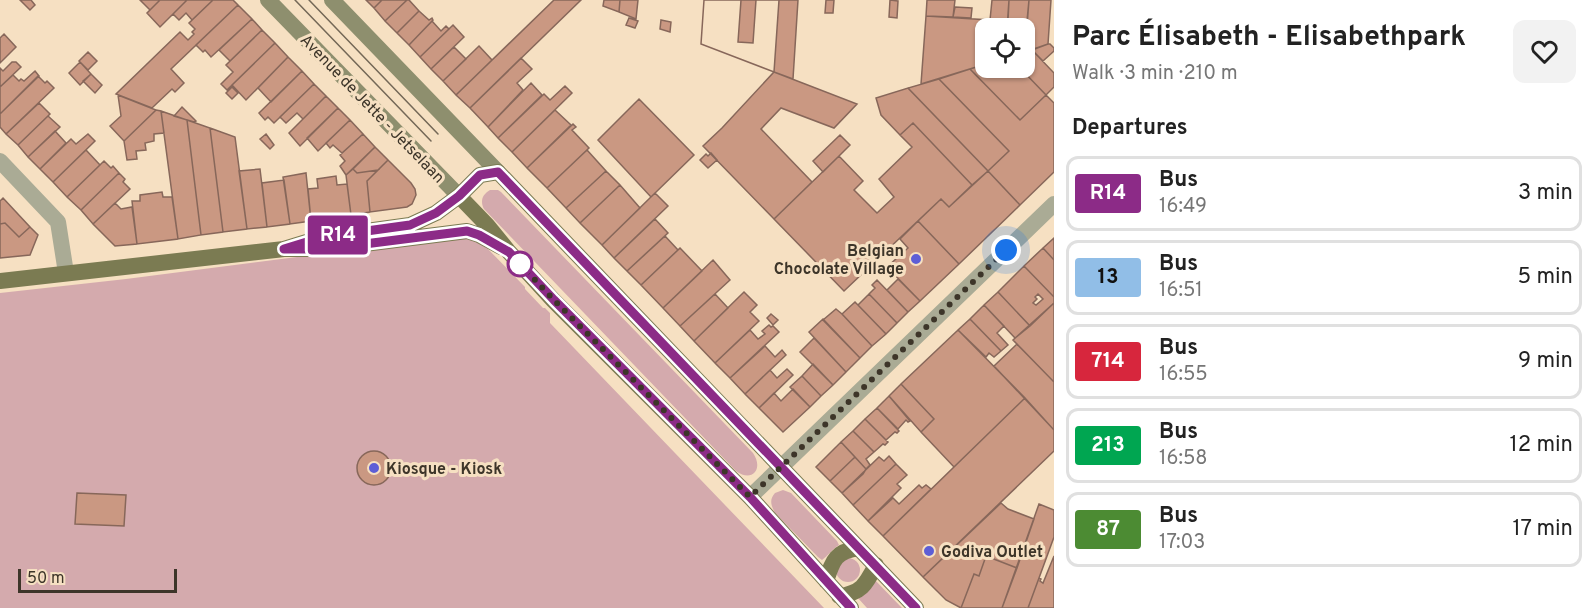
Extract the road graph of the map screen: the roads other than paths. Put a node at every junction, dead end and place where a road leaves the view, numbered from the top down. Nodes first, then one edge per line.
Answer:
1 (268, 0) edge
2 (332, 0) edge
3 (0, 161) edge
4 (498, 172) junction
5 (459, 196) junction
6 (1054, 204) edge
7 (284, 249) junction
8 (509, 252) junction
9 (66, 273) junction
10 (0, 281) edge
11 (781, 468) junction
12 (750, 497) junction
13 (858, 548) junction
14 (876, 565) junction
15 (826, 581) junction
16 (845, 602) edge
17 (916, 608) edge

1 - 5 main road, Avenue de Jette - Jetselaan
2 - 4 main road
3 - 9 street
4 - 5 main road
4 - 11 main road
5 - 7 main road
5 - 8 main road, Avenue de Jette - Jetselaan
6 - 11 street
7 - 8 main road
7 - 9 main road
8 - 12 main road, Avenue de Jette - Jetselaan
9 - 10 main road
11 - 12 street
11 - 13 main road
12 - 15 main road, Avenue de Jette - Jetselaan
13 - 14 main road
13 - 15 main road
14 - 16 main road, Avenue de Jette - Jetselaan
14 - 17 main road
15 - 16 main road, Avenue de Jette - Jetselaan

